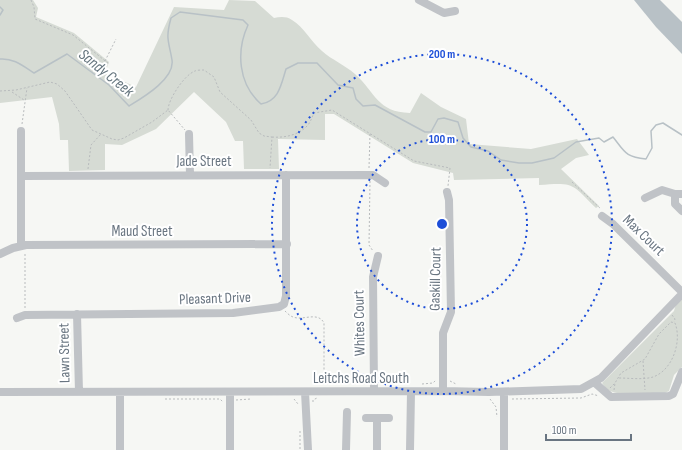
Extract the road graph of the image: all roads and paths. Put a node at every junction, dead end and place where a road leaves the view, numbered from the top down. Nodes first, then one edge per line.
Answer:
1 (31, 0) edge
2 (419, 0) edge
3 (456, 11) dead end
4 (116, 39) dead end
5 (105, 62) junction
6 (108, 64) dead end
7 (27, 88) junction
8 (0, 91) edge
9 (11, 91) junction
10 (25, 100) junction
11 (168, 110) junction
12 (21, 131) joint
13 (370, 133) junction
14 (101, 134) junction
15 (189, 134) joint
16 (272, 137) junction
17 (370, 171) dead end
18 (190, 175) junction
19 (269, 175) junction
20 (286, 175) junction
21 (21, 176) junction
22 (87, 176) junction
23 (370, 178) dead end
24 (572, 182) dead end
25 (385, 183) dead end
26 (447, 192) joint
27 (679, 194) edge
28 (645, 198) dead end
29 (682, 211) edge
30 (602, 216) joint
31 (286, 244) junction
32 (23, 246) junction
33 (0, 254) edge
34 (378, 256) joint
35 (682, 293) edge
36 (280, 307) junction
37 (77, 314) junction
38 (21, 316) joint
39 (643, 361) junction
40 (682, 372) edge
41 (619, 378) junction
42 (645, 378) junction
43 (448, 380) dead end
44 (594, 383) junction
45 (615, 383) junction
46 (456, 384) dead end
47 (443, 391) junction
48 (0, 392) edge
49 (78, 392) junction
50 (120, 392) junction
51 (230, 392) junction
52 (305, 392) junction
53 (324, 392) junction
54 (374, 392) junction
55 (411, 392) junction
56 (504, 392) junction
57 (606, 393) junction
58 (645, 396) junction
59 (486, 397) dead end
60 (614, 397) junction
61 (317, 398) dead end
62 (159, 399) dead end
63 (313, 400) dead end
64 (504, 401) junction
65 (223, 402) dead end
66 (347, 412) dead end
67 (366, 418) dead end
68 (377, 418) junction
69 (389, 418) dead end
70 (497, 421) dead end
71 (120, 450) edge
72 (230, 450) edge
73 (308, 450) edge
74 (346, 450) edge
75 (377, 450) edge
76 (410, 450) edge
77 (504, 450) edge

1 - 5 path
2 - 3 street
4 - 5 path
5 - 6 path
7 - 9 path
7 - 10 path
7 - 14 path
8 - 9 path
9 - 10 path
10 - 12 path
11 - 14 path
11 - 15 path
11 - 16 path
12 - 21 street
13 - 16 path
13 - 17 path
13 - 26 path
14 - 22 path
15 - 18 street
16 - 19 path
18 - 19 street, Jade Street
18 - 22 street, Jade Street
19 - 20 street, Jade Street
20 - 25 street, Jade Street
20 - 31 street
21 - 22 street, Jade Street
21 - 32 street
23 - 34 path
24 - 30 path
26 - 47 street, Gaskill Court
27 - 28 street
27 - 29 street
30 - 35 street, Max Court
31 - 32 street, Maud Street
31 - 36 street
32 - 33 street, Maud Street
32 - 38 path
34 - 54 street, Whites Court
35 - 44 street, Leitchs Road South
36 - 37 street, Pleasant Drive
36 - 53 path
37 - 38 street, Pleasant Drive
37 - 49 street, Lawn Street
39 - 41 path
39 - 42 path
39 - 42 path
40 - 58 street
41 - 42 path
41 - 45 path
42 - 58 path
43 - 46 path
44 - 56 street, Leitchs Road South
44 - 57 street
45 - 57 path
45 - 60 path
47 - 55 street, Leitchs Road South
47 - 56 street, Leitchs Road South
48 - 49 street, Leitchs Road South
49 - 50 street, Leitchs Road South
50 - 51 street, Leitchs Road South
50 - 71 street
51 - 52 street, Leitchs Road South
51 - 72 street
52 - 53 street, Leitchs Road South
52 - 73 street
53 - 54 street, Leitchs Road South
54 - 55 street, Leitchs Road South
55 - 76 street
56 - 64 street
57 - 60 street
57 - 64 path
58 - 60 street
59 - 70 path
61 - 63 path
62 - 65 path
64 - 77 street
66 - 74 street
67 - 68 street
68 - 69 street
68 - 75 street

